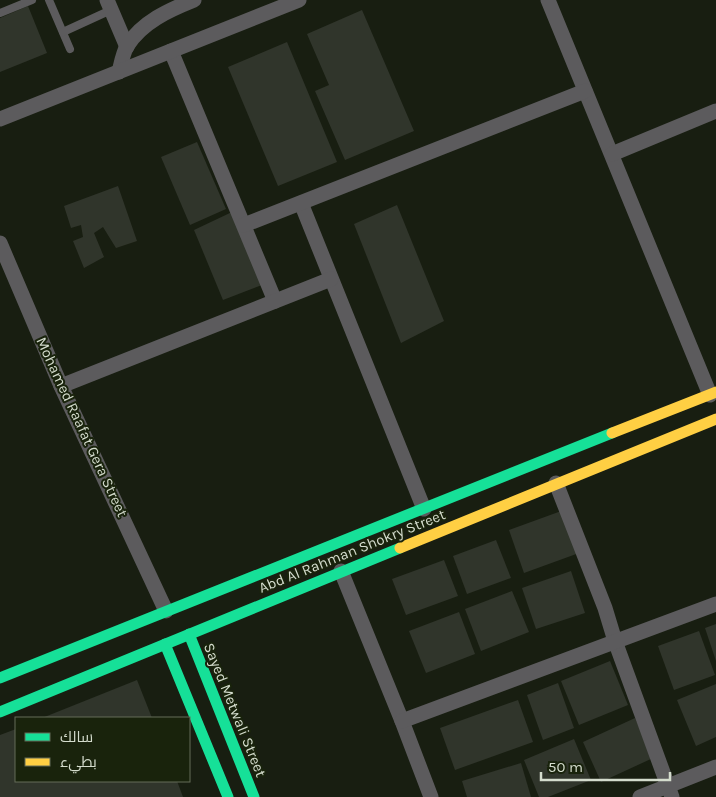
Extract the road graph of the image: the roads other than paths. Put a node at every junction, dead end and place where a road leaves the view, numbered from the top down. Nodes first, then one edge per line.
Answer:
1 (32, 0) edge
2 (49, 0) edge
3 (194, 0) edge
4 (298, 0) edge
5 (548, 0) edge
6 (109, 5) edge
7 (0, 13) edge
8 (62, 32) junction
9 (127, 47) junction
10 (70, 49) dead end
11 (171, 50) junction
12 (119, 72) junction
13 (585, 91) junction
14 (716, 111) edge
15 (0, 119) edge
16 (612, 154) junction
17 (301, 203) junction
18 (244, 225) junction
19 (0, 243) edge
20 (331, 278) junction
21 (275, 301) junction
22 (61, 386) junction
23 (713, 394) edge
24 (716, 419) edge
25 (556, 483) junction
26 (424, 509) junction
27 (341, 572) junction
28 (716, 604) edge
29 (166, 611) junction
30 (189, 634) junction
31 (615, 641) junction
32 (165, 644) junction
33 (0, 678) edge
34 (0, 712) edge
35 (402, 721) junction
36 (716, 767) edge
37 (670, 792) edge
38 (228, 797) edge
39 (254, 797) edge
40 (431, 797) edge
41 (640, 797) edge

1 - 7 lane
2 - 8 lane
3 - 9 street
4 - 11 street
5 - 13 street
6 - 8 lane
6 - 9 street
8 - 10 lane
9 - 12 street
11 - 12 street
11 - 18 street
12 - 15 street
13 - 16 street
13 - 17 street
14 - 16 street
16 - 23 street
17 - 18 street
17 - 20 street
18 - 21 street
19 - 22 street, Mohamed Raafat Gera Street
20 - 21 street
20 - 26 street
21 - 22 street
22 - 29 street, Mohamed Raafat Gera Street
23 - 26 street, Abd Al Rahman Shokry Street
24 - 25 street, Abd Al Rahman Shokry Street
25 - 27 street, Abd Al Rahman Shokry Street
25 - 31 street
26 - 29 street, Abd Al Rahman Shokry Street
27 - 30 street, Abd Al Rahman Shokry Street
27 - 35 street
28 - 31 street
29 - 33 street, Abd Al Rahman Shokry Street
30 - 32 street, Abd Al Rahman Shokry Street
30 - 39 street, Sayed Metwali Street
31 - 35 street
31 - 37 street
32 - 34 street, Abd Al Rahman Shokry Street
32 - 38 street
35 - 40 street
36 - 37 street
37 - 41 street

